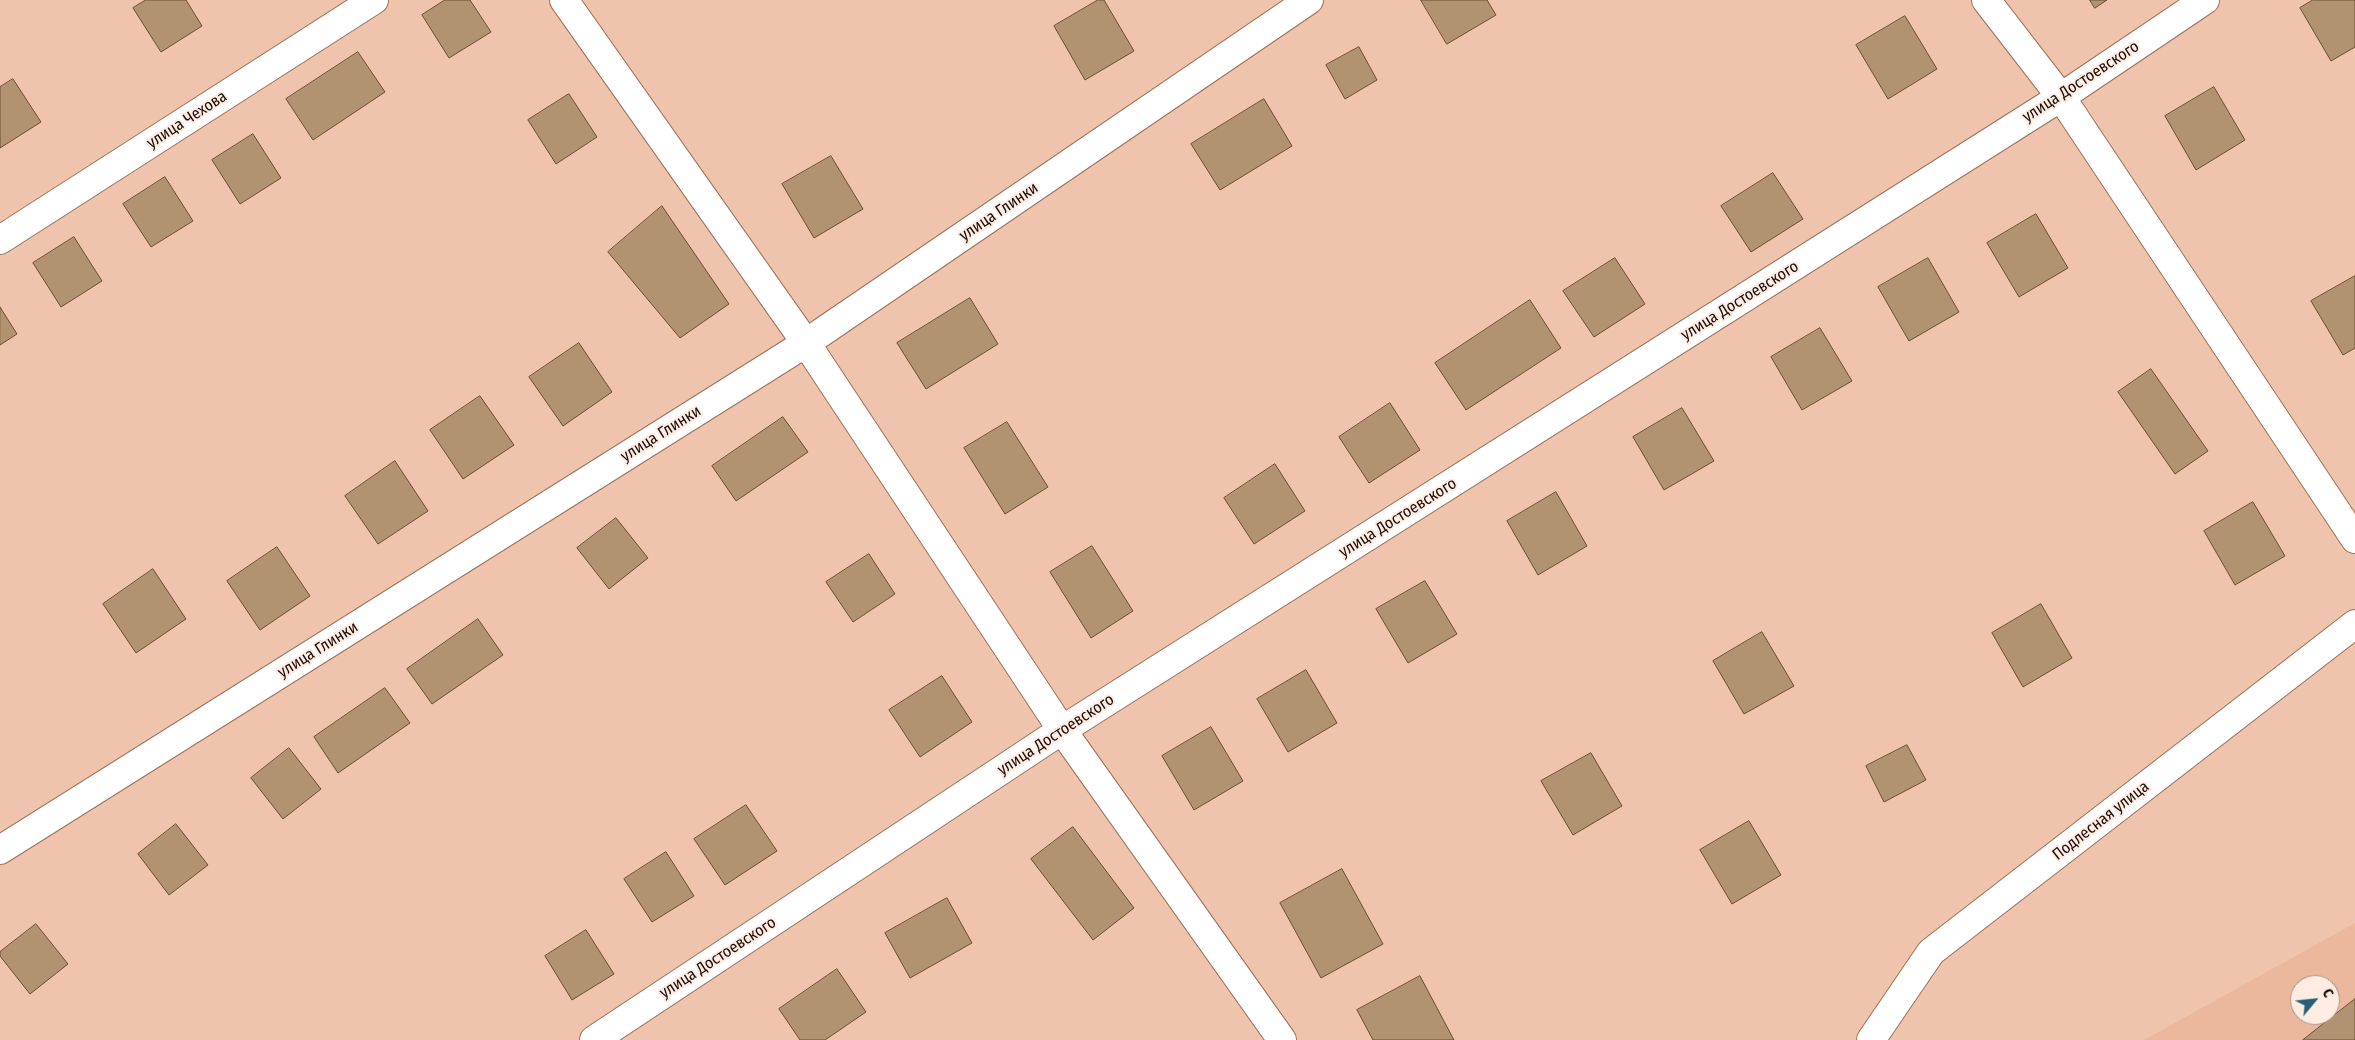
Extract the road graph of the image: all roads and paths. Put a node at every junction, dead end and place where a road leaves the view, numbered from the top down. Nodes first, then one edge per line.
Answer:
1 (374, 0) edge
2 (564, 0) edge
3 (1309, 0) edge
4 (1986, 0) edge
5 (2205, 0) edge
6 (2061, 97) junction
7 (0, 240) edge
8 (806, 343) junction
9 (2355, 539) edge
10 (2355, 624) edge
11 (1062, 730) junction
12 (0, 850) edge
13 (594, 1040) edge
14 (1282, 1040) edge
15 (1871, 1040) edge

1 - 7 street, улица Чехова
2 - 8 street
3 - 8 street, улица Глинки
4 - 6 street
5 - 6 street, улица Достоевского
6 - 9 street
6 - 11 street, улица Достоевского
8 - 11 street
8 - 12 street, улица Глинки
10 - 15 street, Подлесная улица
11 - 13 street, улица Достоевского
11 - 14 street

